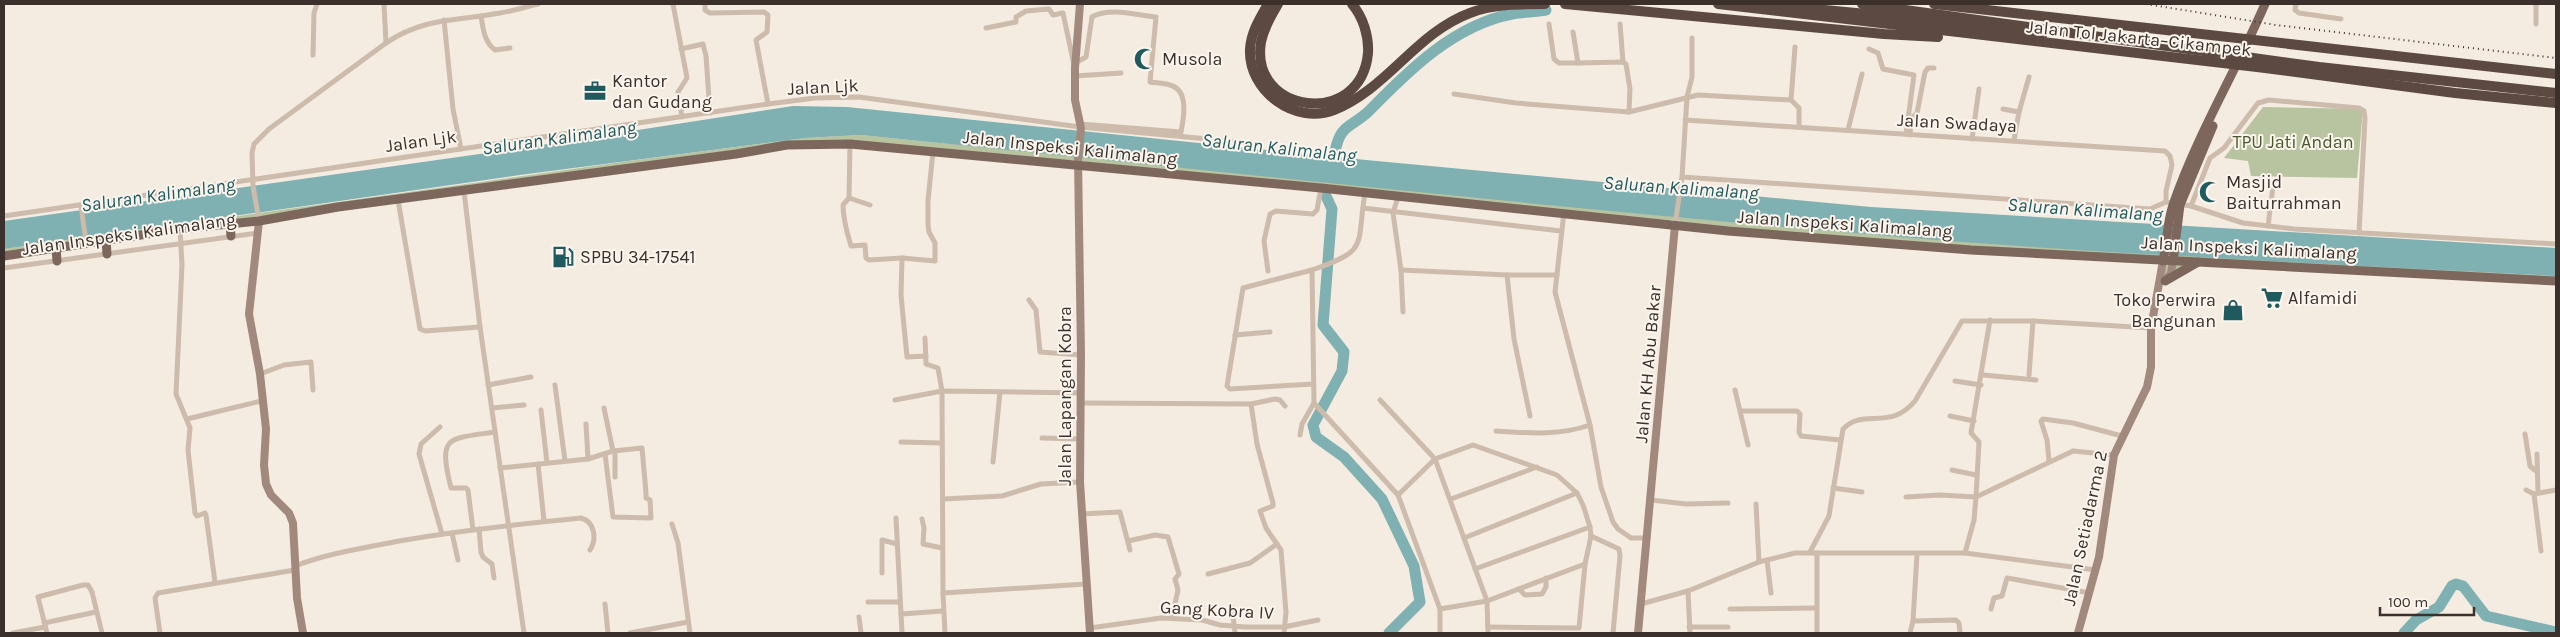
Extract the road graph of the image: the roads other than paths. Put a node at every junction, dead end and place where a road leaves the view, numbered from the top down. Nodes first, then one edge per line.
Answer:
1 (317, 4) edge
2 (384, 4) edge
3 (538, 4) edge
4 (673, 4) edge
5 (705, 4) edge
6 (1080, 4) edge
7 (1268, 4) edge
8 (1278, 4) edge
9 (1352, 4) edge
10 (1545, 4) edge
11 (1565, 4) edge
12 (1718, 4) edge
13 (1760, 4) edge
14 (1862, 4) edge
15 (1934, 4) edge
16 (2265, 4) edge
17 (2271, 4) edge
18 (2296, 4) edge
19 (2536, 4) edge
20 (2263, 15) junction
21 (481, 16) junction
22 (2341, 19) dead end
23 (444, 20) junction
24 (1549, 24) dead end
25 (1620, 24) dead end
26 (2536, 24) dead end
27 (986, 28) dead end
28 (1573, 32) dead end
29 (1692, 38) dead end
30 (2031, 42) junction
31 (386, 43) junction
32 (510, 48) dead end
33 (1795, 48) dead end
34 (681, 49) junction
35 (1869, 50) dead end
36 (313, 55) dead end
37 (1623, 62) junction
38 (1578, 63) junction
39 (1934, 68) dead end
40 (1075, 69) junction
41 (1121, 72) dead end
42 (1862, 74) dead end
43 (2556, 74) edge
44 (2029, 77) dead end
45 (1979, 89) dead end
46 (2556, 93) edge
47 (1454, 94) dead end
48 (1687, 97) junction
49 (1791, 100) junction
50 (2556, 102) edge
51 (768, 104) junction
52 (2003, 109) dead end
53 (1629, 112) junction
54 (2019, 112) junction
55 (710, 113) junction
56 (682, 117) junction
57 (1685, 120) junction
58 (1080, 126) junction
59 (1800, 127) junction
60 (1848, 130) junction
61 (1908, 135) junction
62 (1972, 139) junction
63 (2014, 140) junction
64 (1240, 142) dead end
65 (850, 144) junction
66 (461, 150) junction
67 (934, 151) junction
68 (1078, 162) junction
69 (1682, 177) junction
70 (253, 183) junction
71 (2273, 187) dead end
72 (1321, 188) junction
73 (464, 190) junction
74 (1365, 193) junction
75 (1398, 197) junction
76 (850, 198) junction
77 (398, 200) junction
78 (2173, 204) junction
79 (870, 205) dead end
80 (2191, 206) junction
81 (82, 207) junction
82 (1363, 208) junction
83 (1564, 212) junction
84 (1393, 213) junction
85 (4, 216) edge
86 (259, 217) junction
87 (230, 222) junction
88 (1676, 222) junction
89 (2268, 226) junction
90 (180, 229) junction
91 (1561, 231) junction
92 (258, 232) junction
93 (2359, 233) junction
94 (231, 236) junction
95 (106, 240) junction
96 (86, 241) junction
97 (181, 243) junction
98 (2556, 244) edge
99 (56, 248) junction
100 (107, 254) junction
101 (4, 256) edge
102 (902, 258) junction
103 (2168, 258) junction
104 (57, 261) junction
105 (2198, 262) junction
106 (4, 268) edge
107 (1312, 270) junction
108 (1401, 270) junction
109 (1268, 271) dead end
110 (1507, 275) junction
111 (1557, 276) junction
112 (2556, 281) edge
113 (2162, 284) junction
114 (1029, 300) dead end
115 (1403, 312) dead end
116 (1990, 320) junction
117 (2033, 321) junction
118 (480, 327) junction
119 (2151, 328) junction
120 (1270, 332) dead end
121 (1235, 335) junction
122 (925, 338) dead end
123 (1081, 355) junction
124 (926, 356) junction
125 (260, 374) junction
126 (1983, 375) junction
127 (2028, 375) dead end
128 (531, 377) dead end
129 (2036, 380) dead end
130 (1955, 381) dead end
131 (1313, 384) junction
132 (488, 385) junction
133 (555, 385) dead end
134 (1981, 385) junction
135 (313, 390) dead end
136 (1736, 390) dead end
137 (942, 392) junction
138 (1000, 392) junction
139 (1081, 393) junction
140 (895, 400) dead end
141 (1380, 400) dead end
142 (261, 401) junction
143 (1081, 403) junction
144 (524, 404) dead end
145 (1251, 404) junction
146 (1316, 404) junction
147 (1285, 406) dead end
148 (492, 408) junction
149 (604, 408) dead end
150 (541, 410) dead end
151 (1741, 411) junction
152 (1530, 416) dead end
153 (1950, 416) dead end
154 (187, 418) junction
155 (1974, 421) junction
156 (586, 424) dead end
157 (1590, 425) junction
158 (440, 427) dead end
159 (1496, 431) dead end
160 (495, 432) junction
161 (2525, 434) dead end
162 (1300, 435) dead end
163 (2122, 436) junction
164 (1042, 438) dead end
165 (1081, 439) junction
166 (1840, 440) junction
167 (902, 442) dead end
168 (942, 443) junction
169 (1748, 445) dead end
170 (614, 451) junction
171 (605, 454) junction
172 (2537, 454) dead end
173 (2114, 455) junction
174 (588, 459) junction
175 (1435, 459) junction
176 (565, 461) junction
177 (2049, 461) junction
178 (993, 462) dead end
179 (547, 463) junction
180 (538, 464) junction
181 (1538, 467) junction
182 (500, 468) junction
183 (1952, 470) dead end
184 (2536, 470) junction
185 (1976, 475) junction
186 (615, 476) dead end
187 (1080, 482) junction
188 (1833, 488) junction
189 (2526, 490) dead end
190 (2556, 490) edge
191 (1862, 492) dead end
192 (1577, 493) junction
193 (2536, 494) junction
194 (1398, 495) junction
195 (1906, 497) dead end
196 (1976, 497) junction
197 (943, 499) junction
198 (1451, 499) junction
199 (1651, 500) junction
200 (1728, 503) dead end
201 (1756, 504) dead end
202 (1081, 514) junction
203 (896, 518) dead end
204 (922, 520) dead end
205 (544, 521) junction
206 (508, 524) junction
207 (672, 524) dead end
208 (1590, 527) junction
209 (476, 530) junction
210 (452, 533) junction
211 (442, 534) junction
212 (1591, 536) junction
213 (1464, 538) junction
214 (1648, 538) junction
215 (1128, 541) junction
216 (897, 544) junction
217 (1277, 544) junction
218 (942, 548) junction
219 (590, 550) dead end
220 (1130, 550) dead end
221 (2541, 551) dead end
222 (1810, 552) junction
223 (1965, 552) junction
224 (1817, 553) junction
225 (1917, 554) junction
226 (458, 560) dead end
227 (1767, 560) junction
228 (1759, 562) junction
229 (1586, 564) junction
230 (295, 568) junction
231 (1475, 569) junction
232 (2096, 570) junction
233 (882, 574) dead end
234 (1208, 574) dead end
235 (494, 578) dead end
236 (1546, 578) junction
237 (214, 582) junction
238 (1086, 584) junction
239 (1518, 589) junction
240 (1688, 591) junction
241 (942, 593) junction
242 (1771, 593) dead end
243 (2090, 593) junction
244 (1487, 601) junction
245 (868, 602) dead end
246 (900, 602) junction
247 (605, 604) dead end
248 (1641, 604) junction
249 (1232, 607) dead end
250 (1816, 608) junction
251 (1991, 608) dead end
252 (1440, 609) junction
253 (1730, 609) dead end
254 (943, 611) junction
255 (96, 612) junction
256 (901, 614) junction
257 (859, 618) dead end
258 (1172, 618) junction
259 (1318, 620) dead end
260 (1913, 621) junction
261 (688, 622) junction
262 (1234, 626) junction
263 (1488, 627) junction
264 (1728, 627) dead end
265 (46, 628) edge
266 (1284, 630) edge
267 (1689, 630) edge
268 (1090, 631) edge
269 (13, 633) edge
270 (102, 633) edge
271 (160, 633) edge
272 (304, 633) edge
273 (524, 633) edge
274 (608, 633) edge
275 (630, 633) edge
276 (690, 633) edge
277 (861, 633) edge
278 (902, 633) edge
279 (945, 633) edge
280 (1235, 633) edge
281 (1440, 633) edge
282 (1488, 633) edge
283 (1612, 633) edge
284 (1638, 633) edge
285 (1817, 633) edge
286 (1910, 633) edge
287 (1960, 633) edge
288 (2078, 633) edge

1 - 36 street
2 - 31 street
3 - 21 street
4 - 34 street
5 - 51 street
6 - 40 street, Jalan Lapangan Kobra
7 - 10 highway
8 - 9 highway
11 - 30 highway
12 - 30 highway, Jalan Tol Jakarta–Cikampek
13 - 50 highway
14 - 46 highway
15 - 43 highway, Jalan Tol Jakarta–Cikampek
16 - 20 main road, Jalan Setiadarma 2
17 - 20 main road, Jalan Setiadarma 2
18 - 22 street
19 - 26 street
20 - 78 main road, Jalan Setiadarma 2
21 - 23 street
21 - 32 street
23 - 31 street
23 - 66 street
24 - 38 street
25 - 37 street
27 - 40 street
28 - 38 street
29 - 48 street, Jalan KH Abu Bakar
30 - 50 highway, Jalan Tol Jakarta–Cikampek
31 - 70 street
33 - 49 street
34 - 55 street
34 - 56 street
35 - 61 street
37 - 38 street
37 - 53 street
39 - 61 street
40 - 41 street
40 - 58 street, Jalan Lapangan Kobra
40 - 58 street
42 - 60 street
44 - 54 street
45 - 62 street
47 - 53 street
48 - 49 street
48 - 53 street
48 - 57 street, Jalan KH Abu Bakar
49 - 59 street
51 - 55 street, Jalan Ljk
51 - 58 street, Jalan Ljk
52 - 54 street
54 - 63 street
55 - 56 street, Jalan Ljk
56 - 66 street, Jalan Ljk
57 - 59 street, Jalan Swadaya
57 - 69 street, Jalan KH Abu Bakar
58 - 64 street
58 - 68 street, Jalan Lapangan Kobra
59 - 60 street, Jalan Swadaya
60 - 61 street, Jalan Swadaya
61 - 62 street, Jalan Swadaya
62 - 63 street, Jalan Swadaya
63 - 78 street, Jalan Swadaya
65 - 67 main road, Jalan Inspeksi Kalimalang
65 - 73 main road, Jalan Inspeksi Kalimalang
65 - 76 street
66 - 70 street, Jalan Ljk
67 - 68 main road, Jalan Inspeksi Kalimalang
67 - 102 street
68 - 72 main road, Jalan Inspeksi Kalimalang
68 - 123 street, Jalan Lapangan Kobra
69 - 78 street
69 - 88 street, Jalan KH Abu Bakar
70 - 81 street, Jalan Ljk
70 - 86 street
71 - 89 street
72 - 74 main road, Jalan Inspeksi Kalimalang
72 - 109 street
73 - 77 main road, Jalan Inspeksi Kalimalang
73 - 118 street
74 - 75 main road, Jalan Inspeksi Kalimalang
74 - 82 street
75 - 83 main road, Jalan Inspeksi Kalimalang
75 - 84 street
76 - 79 street
76 - 102 street
77 - 86 main road, Jalan Inspeksi Kalimalang
77 - 118 street
78 - 80 street
78 - 103 main road, Jalan Setiadarma 2
80 - 89 street
80 - 93 street
81 - 85 street, Jalan Ljk
81 - 96 street
82 - 84 street
82 - 107 street
83 - 88 main road, Jalan Inspeksi Kalimalang
83 - 91 street
84 - 91 street
84 - 108 street
86 - 87 main road, Jalan Inspeksi Kalimalang
86 - 92 street
87 - 90 main road, Jalan Inspeksi Kalimalang
87 - 94 main road
88 - 103 main road, Jalan Inspeksi Kalimalang
88 - 199 street, Jalan KH Abu Bakar
89 - 93 street
90 - 95 main road, Jalan Inspeksi Kalimalang
90 - 97 street
91 - 111 street
92 - 94 street, Jalan Inspeksi Kalimalang
92 - 125 street
93 - 98 street
94 - 97 street, Jalan Inspeksi Kalimalang
95 - 96 main road, Jalan Inspeksi Kalimalang
95 - 100 main road
96 - 99 main road, Jalan Inspeksi Kalimalang
97 - 100 street, Jalan Inspeksi Kalimalang
97 - 154 street
99 - 101 main road, Jalan Inspeksi Kalimalang
99 - 104 main road
100 - 104 street, Jalan Inspeksi Kalimalang
102 - 124 street
103 - 105 main road, Jalan Inspeksi Kalimalang
103 - 113 street, Jalan Setiadarma 2
104 - 106 street, Jalan Inspeksi Kalimalang
105 - 112 main road, Jalan Inspeksi Kalimalang
105 - 113 main road
107 - 121 street
107 - 131 street
108 - 110 street
108 - 115 street
110 - 111 street
110 - 152 street
111 - 157 street
113 - 119 street, Jalan Setiadarma 2
114 - 123 street
116 - 117 street
116 - 126 street
116 - 166 street
117 - 119 street
117 - 127 street
118 - 132 street
119 - 163 street, Jalan Setiadarma 2
120 - 121 street
121 - 131 street
122 - 124 street
123 - 139 street, Jalan Lapangan Kobra
124 - 137 street
125 - 135 street
125 - 142 street
126 - 129 street
126 - 134 street
128 - 132 street
130 - 134 street
131 - 146 street
132 - 148 street
133 - 176 street
134 - 155 street
136 - 151 street
137 - 138 street
137 - 140 street
137 - 168 street
138 - 139 street
138 - 178 street
139 - 143 street, Jalan Lapangan Kobra
141 - 175 street
142 - 154 street
142 - 230 street
143 - 145 street
143 - 165 street, Jalan Lapangan Kobra
144 - 148 street
145 - 147 street
145 - 217 street
146 - 162 street
146 - 194 street
148 - 160 street
149 - 170 street
150 - 179 street
151 - 166 street
151 - 169 street
153 - 155 street
154 - 237 street
155 - 185 street
156 - 174 street
157 - 159 street
157 - 214 street
158 - 211 street
160 - 182 street
160 - 209 street
161 - 184 street
163 - 173 street, Jalan Setiadarma 2
163 - 177 street
164 - 165 street
165 - 187 street, Jalan Lapangan Kobra
166 - 188 street
167 - 168 street
168 - 197 street
170 - 171 street
170 - 171 street
170 - 186 street
171 - 174 street
172 - 184 street
173 - 177 street
173 - 232 street, Jalan Setiadarma 2
174 - 176 street
175 - 181 street
175 - 194 street
175 - 198 street
176 - 179 street
177 - 196 street
179 - 180 street
180 - 182 street
180 - 205 street
181 - 192 street
181 - 198 street
182 - 206 street
183 - 185 street
184 - 193 street
185 - 196 street
187 - 197 street
187 - 202 street, Jalan Lapangan Kobra
188 - 191 street
188 - 222 street
189 - 193 street
190 - 193 street
192 - 208 street
192 - 213 street
193 - 221 street
194 - 252 street
195 - 196 street
196 - 223 street
197 - 218 street
198 - 213 street
199 - 200 street
199 - 214 street, Jalan KH Abu Bakar
201 - 228 street
202 - 215 street
202 - 238 street, Jalan Lapangan Kobra
203 - 216 street
204 - 218 street
205 - 206 street
205 - 219 street
206 - 209 street
206 - 273 street
207 - 261 street
208 - 212 street
208 - 231 street
209 - 210 street
209 - 235 street
210 - 211 street
210 - 226 street
211 - 230 street
212 - 229 street
212 - 283 street
213 - 231 street
214 - 248 street, Jalan KH Abu Bakar
215 - 220 street
215 - 258 street
216 - 233 street
216 - 246 street
217 - 234 street
217 - 266 street
218 - 241 street
222 - 224 street
222 - 227 street
223 - 225 street
223 - 232 street
224 - 225 street
224 - 250 street
225 - 260 street
227 - 228 street
227 - 242 street
228 - 240 street
229 - 236 street
229 - 263 street
230 - 237 street
230 - 272 street
231 - 244 street
232 - 243 street, Jalan Setiadarma 2
236 - 239 street
236 - 239 street
237 - 271 street
238 - 241 street
238 - 268 street, Jalan Lapangan Kobra
239 - 244 street
240 - 248 street
240 - 267 street
241 - 254 street
243 - 251 street
243 - 288 street, Jalan Setiadarma 2
244 - 252 street
244 - 263 street
245 - 246 street
246 - 256 street
247 - 274 street
248 - 284 street, Jalan KH Abu Bakar
249 - 262 street
250 - 253 street
250 - 285 street
252 - 281 street
254 - 256 street
254 - 279 street
255 - 265 street
255 - 265 street
255 - 270 street
256 - 278 street
257 - 277 street
258 - 262 street, Gang Kobra IV
258 - 268 street, Gang Kobra IV
259 - 266 street, Gang Kobra IV
260 - 286 street
260 - 287 street
261 - 275 street
261 - 276 street
262 - 266 street, Gang Kobra IV
262 - 280 street
263 - 282 street
264 - 267 street
265 - 269 street

